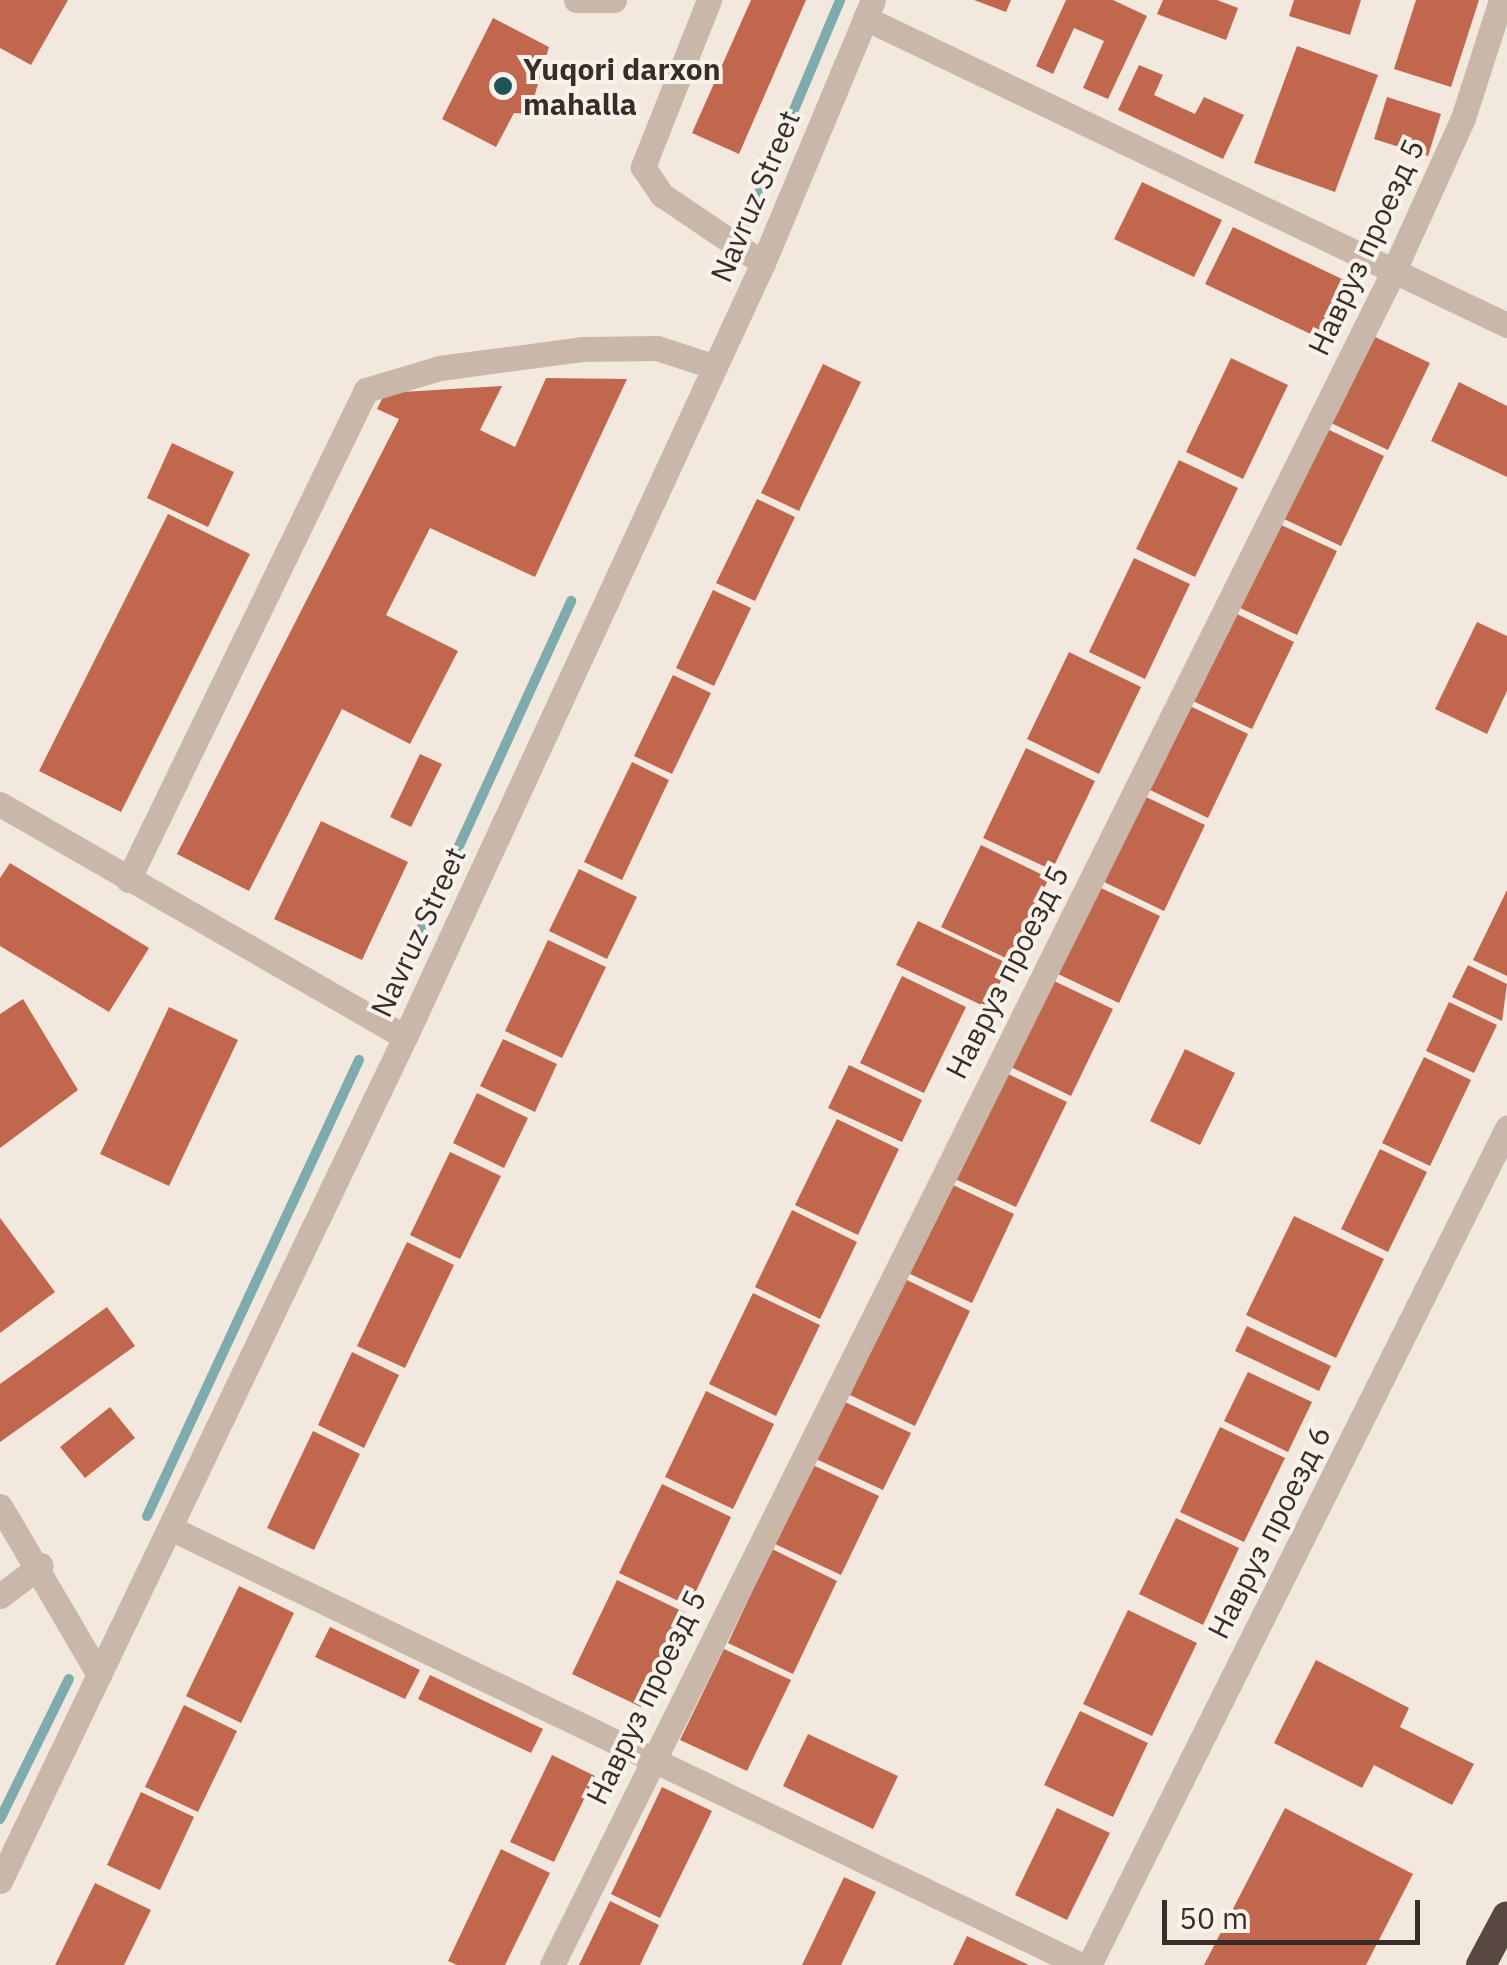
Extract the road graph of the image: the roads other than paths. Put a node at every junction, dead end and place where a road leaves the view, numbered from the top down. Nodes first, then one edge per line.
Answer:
1 (576, 0) edge
2 (614, 0) edge
3 (709, 0) edge
4 (1501, 0) edge
5 (869, 9) edge
6 (763, 262) junction
7 (1395, 268) junction
8 (1507, 324) edge
9 (715, 367) junction
10 (0, 804) edge
11 (128, 880) junction
12 (406, 1037) junction
13 (1507, 1128) edge
14 (0, 1506) edge
15 (170, 1528) junction
16 (41, 1565) junction
17 (0, 1596) edge
18 (99, 1675) junction
19 (649, 1762) junction
20 (0, 1881) edge
21 (1507, 1916) edge
22 (552, 1965) edge
23 (1081, 1965) edge
24 (1089, 1965) edge
25 (1481, 1965) edge

1 - 2 street
3 - 6 street
4 - 7 street, Навруз проезд 5
5 - 6 street, Navruz Street
5 - 7 street
6 - 9 street, Navruz Street
7 - 8 street
7 - 19 street, Навруз проезд 5
9 - 11 street
9 - 12 street, Navruz Street
10 - 11 street
11 - 12 street
12 - 15 street, Navruz Street
13 - 24 street, Навруз проезд 6
14 - 16 street
15 - 18 street, Navruz Street
15 - 19 street
16 - 17 street
16 - 18 street
18 - 20 street, Navruz Street
19 - 22 street, Навруз проезд 5
19 - 23 street
21 - 25 highway

